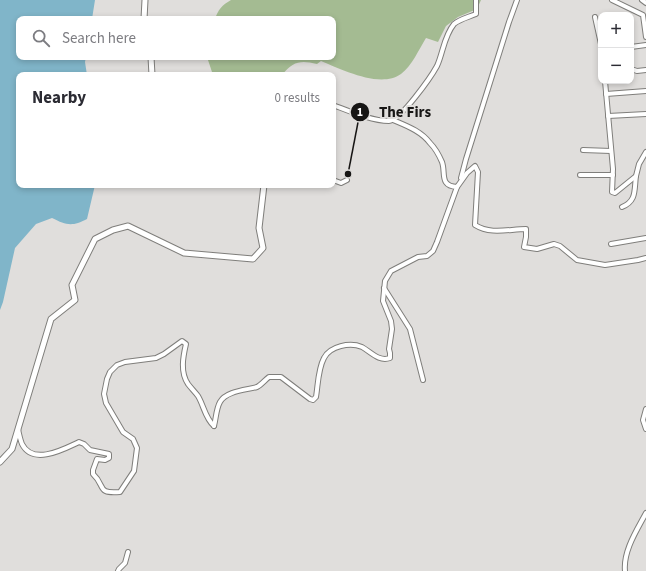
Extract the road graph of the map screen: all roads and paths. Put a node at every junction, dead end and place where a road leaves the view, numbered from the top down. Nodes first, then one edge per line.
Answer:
1 (145, 0) edge
2 (476, 0) edge
3 (517, 0) edge
4 (612, 0) edge
5 (642, 0) edge
6 (646, 3) edge
7 (144, 16) edge
8 (594, 17) dead end
9 (598, 32) edge
10 (646, 37) edge
11 (646, 45) edge
12 (634, 47) edge
13 (151, 60) edge
14 (634, 70) edge
15 (646, 70) edge
16 (152, 72) edge
17 (605, 84) edge
18 (646, 91) edge
19 (606, 94) junction
20 (336, 107) edge
21 (646, 114) edge
22 (608, 116) junction
23 (393, 120) junction
24 (583, 150) dead end
25 (611, 151) junction
26 (646, 152) edge
27 (580, 175) dead end
28 (613, 175) junction
29 (636, 176) junction
30 (347, 180) dead end
31 (336, 181) edge
32 (461, 181) junction
33 (264, 188) edge
34 (457, 188) junction
35 (622, 207) dead end
36 (646, 238) edge
37 (611, 244) dead end
38 (646, 258) edge
39 (384, 288) junction
40 (423, 380) dead end
41 (646, 409) edge
42 (18, 428) junction
43 (646, 429) edge
44 (0, 462) edge
45 (646, 513) edge
46 (128, 552) dead end
47 (118, 571) edge
48 (625, 571) edge

1 - 7 street
2 - 23 street
3 - 32 street
4 - 10 street
5 - 6 street
8 - 9 street
11 - 12 street
13 - 16 street
14 - 15 street
17 - 19 street
18 - 19 street
19 - 22 street
20 - 23 street
21 - 22 street
22 - 25 street
23 - 34 street
24 - 25 street
25 - 28 street
26 - 29 street
27 - 28 street
28 - 29 street
29 - 35 street
30 - 31 street
32 - 34 street
32 - 38 street
33 - 42 street
34 - 39 street
36 - 37 street
39 - 40 street
39 - 42 street
41 - 43 street
42 - 44 street
45 - 48 street
46 - 47 street

